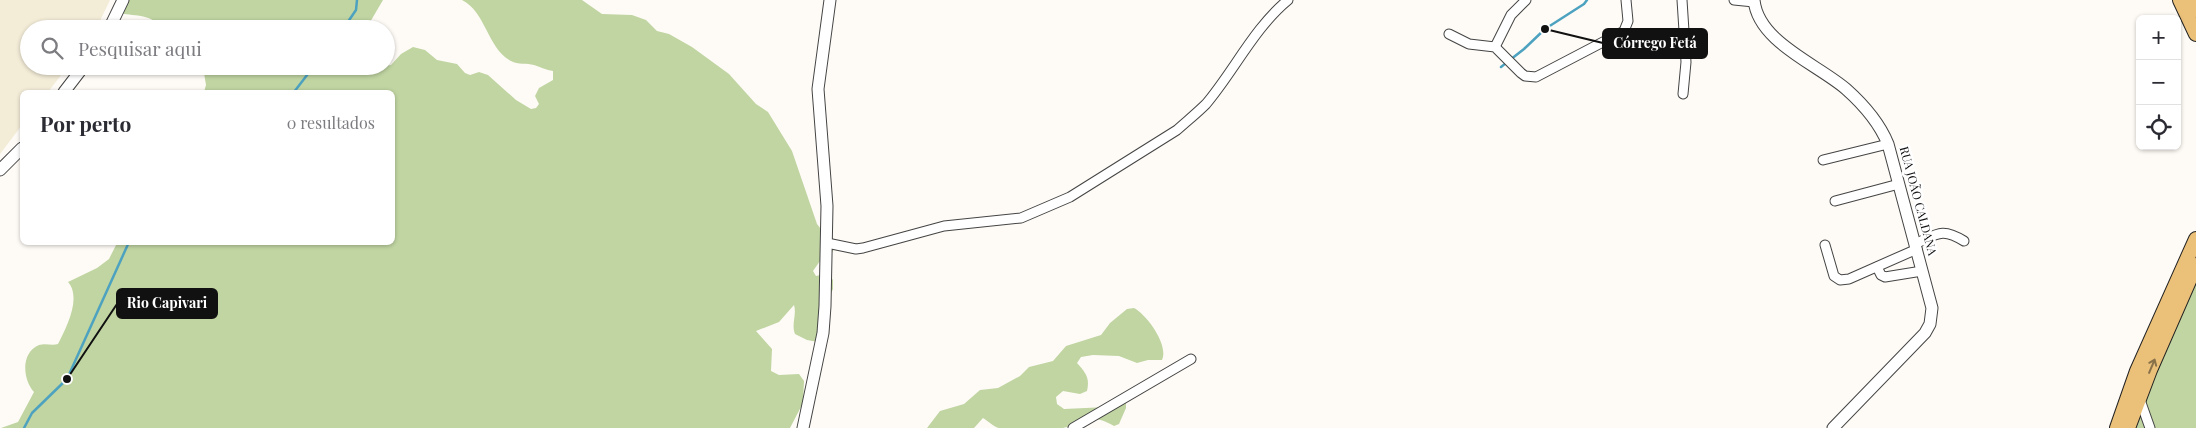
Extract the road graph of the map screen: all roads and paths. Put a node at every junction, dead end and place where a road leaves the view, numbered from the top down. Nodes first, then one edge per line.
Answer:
1 (123, 0) edge
2 (830, 0) edge
3 (1288, 0) edge
4 (1526, 0) edge
5 (1626, 0) edge
6 (1682, 0) edge
7 (1734, 0) edge
8 (2180, 0) edge
9 (2192, 0) edge
10 (1754, 1) edge
11 (2196, 10) edge
12 (113, 20) edge
13 (1448, 34) dead end
14 (2196, 34) edge
15 (1495, 47) junction
16 (77, 75) edge
17 (66, 90) edge
18 (1683, 94) dead end
19 (1888, 144) junction
20 (20, 150) edge
21 (1823, 160) dead end
22 (0, 170) edge
23 (1899, 184) junction
24 (1835, 201) dead end
25 (2196, 239) edge
26 (1964, 241) dead end
27 (827, 243) junction
28 (1825, 245) dead end
29 (1916, 247) junction
30 (2196, 265) edge
31 (1876, 266) junction
32 (1922, 271) junction
33 (2178, 279) junction
34 (1191, 358) dead end
35 (2139, 397) junction
36 (803, 428) edge
37 (1073, 428) edge
38 (1833, 428) edge
39 (2112, 428) edge
40 (2117, 428) edge
41 (2128, 428) edge
42 (2150, 428) edge

1 - 12 street
2 - 27 street
3 - 27 street
4 - 15 street
5 - 15 street
6 - 18 street
7 - 10 street
8 - 14 main road
9 - 11 main road
10 - 19 street, RUA JOÃO CALDANA
13 - 15 street
16 - 17 street
19 - 21 street
19 - 23 street, RUA JOÃO CALDANA
20 - 22 street
23 - 24 street
23 - 29 street, RUA JOÃO CALDANA
25 - 33 main road
26 - 29 street
27 - 36 street
28 - 31 street
29 - 31 street
29 - 32 street, RUA JOÃO CALDANA
35 -> 30 main road
31 - 32 street
32 - 38 street, RUA JOÃO CALDANA
33 - 39 main road
33 - 40 main road
34 - 37 street
35 - 41 main road
35 - 42 street

